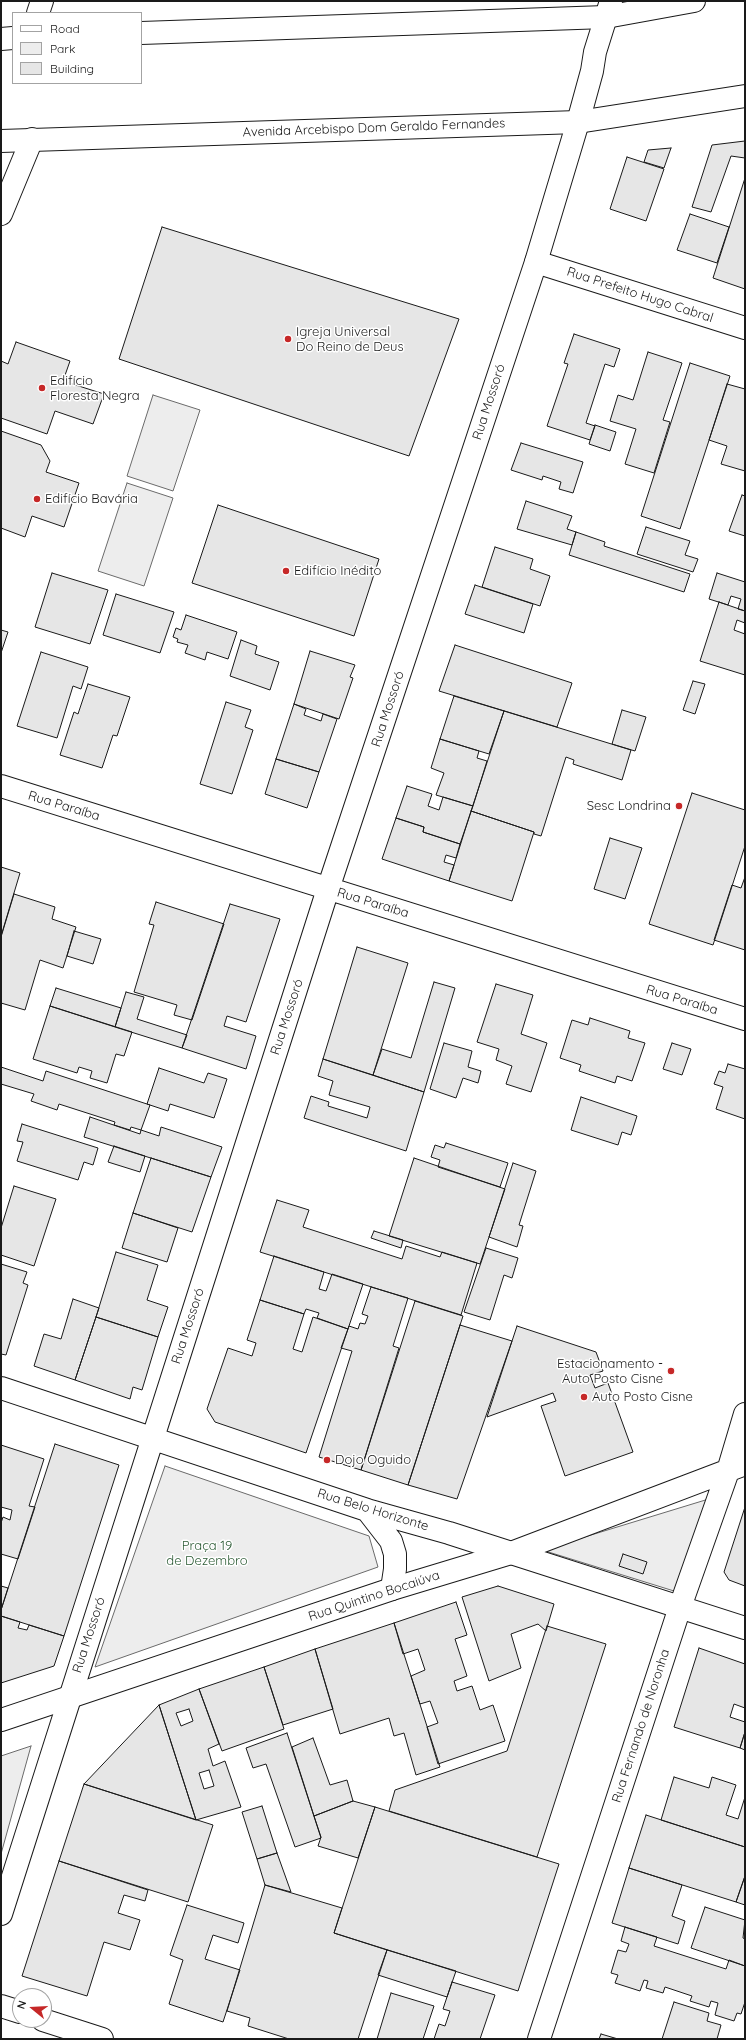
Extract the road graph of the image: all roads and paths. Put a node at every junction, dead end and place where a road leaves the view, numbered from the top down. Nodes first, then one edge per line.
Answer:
1 (42, 1) edge
2 (694, 1) edge
3 (609, 9) edge
4 (38, 12) edge
5 (142, 33) edge
6 (12, 38) edge
7 (1, 39) edge
8 (745, 96) edge
9 (578, 122) junction
10 (32, 139) junction
11 (1, 141) edge
12 (1, 214) edge
13 (536, 262) junction
14 (745, 328) edge
15 (1, 786) edge
16 (328, 889) junction
17 (745, 1019) edge
18 (1, 1388) edge
19 (745, 1414) edge
20 (152, 1437) junction
21 (736, 1467) edge
22 (367, 1510) junction
23 (511, 1553) junction
24 (392, 1589) junction
25 (680, 1607) junction
26 (745, 1628) edge
27 (69, 1698) junction
28 (1, 1720) edge
29 (1, 1914) edge
30 (1, 2006) edge
31 (12, 2009) edge
32 (52, 2023) edge
33 (102, 2039) edge
34 (539, 2039) edge

1 - 4 street
2 - 3 street
3 - 5 street
3 - 9 street, Rua Mossoró
6 - 7 street
8 - 9 street, Avenida Arcebispo Dom Geraldo Fernandes
9 - 10 street, Avenida Arcebispo Dom Geraldo Fernandes
9 - 13 street, Rua Mossoró
10 - 11 street, Avenida Arcebispo Dom Geraldo Fernandes
10 - 12 street
13 - 14 street, Rua Prefeito Hugo Cabral
13 - 16 street, Rua Mossoró
15 - 16 street, Rua Paraíba
16 - 17 street, Rua Paraíba
16 - 20 street, Rua Mossoró
18 - 20 street, Rua Belo Horizonte
19 - 21 street, Rua Fernando de Noronha
20 - 22 street, Rua Belo Horizonte
20 - 27 street, Rua Mossoró
21 - 23 street, Rua Quintino Bocaiúva
21 - 25 street, Rua Fernando de Noronha
22 - 23 street, Rua Belo Horizonte
22 - 24 street
23 - 24 street, Rua Quintino Bocaiúva
23 - 25 street, Rua Belo Horizonte
24 - 27 street, Rua Quintino Bocaiúva
25 - 26 street, Rua Belo Horizonte
25 - 34 street, Rua Fernando de Noronha
27 - 28 street, Rua Quintino Bocaiúva
27 - 29 street, Rua Mossoró
30 - 31 street
32 - 33 street

